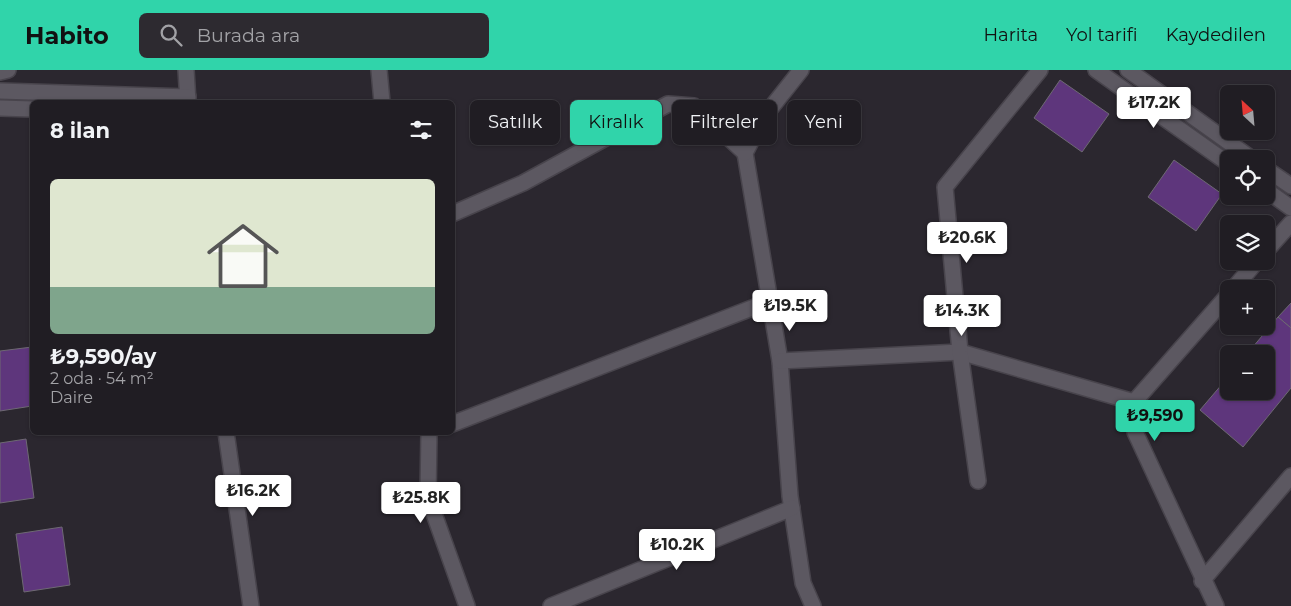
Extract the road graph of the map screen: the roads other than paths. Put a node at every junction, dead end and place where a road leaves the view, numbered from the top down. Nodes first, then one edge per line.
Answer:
1 (8, 70) edge
2 (186, 70) edge
3 (379, 70) edge
4 (801, 70) edge
5 (1040, 70) edge
6 (1096, 70) edge
7 (1128, 70) edge
8 (0, 72) edge
9 (0, 91) edge
10 (188, 100) edge
11 (382, 100) edge
12 (0, 108) edge
13 (30, 110) edge
14 (1239, 150) edge
15 (745, 153) junction
16 (1220, 158) edge
17 (1275, 175) edge
18 (1291, 186) edge
19 (1275, 196) edge
20 (1291, 208) edge
21 (455, 213) edge
22 (1291, 224) edge
23 (1275, 241) edge
24 (1250, 270) edge
25 (1241, 280) edge
26 (770, 301) junction
27 (1220, 304) edge
28 (960, 352) junction
29 (780, 361) junction
30 (1134, 402) junction
31 (455, 423) edge
32 (226, 435) edge
33 (429, 435) edge
34 (1291, 476) edge
35 (978, 481) dead end
36 (792, 508) junction
37 (1202, 581) junction
38 (251, 606) edge
39 (467, 606) edge
40 (551, 606) edge
41 (813, 606) edge
42 (1216, 606) edge

1 - 8 street
2 - 10 street
3 - 11 street
4 - 15 street
5 - 28 street
6 - 16 street
7 - 14 street
9 - 10 street
12 - 13 street
15 - 21 street
15 - 26 street
17 - 18 street
19 - 20 street
22 - 23 street
24 - 25 street
26 - 29 street
26 - 31 street
27 - 30 street
28 - 29 street
28 - 30 street
28 - 35 street
29 - 36 street
30 - 37 street
32 - 38 street
33 - 39 street
34 - 37 street
36 - 40 street
36 - 41 street
37 - 42 street

